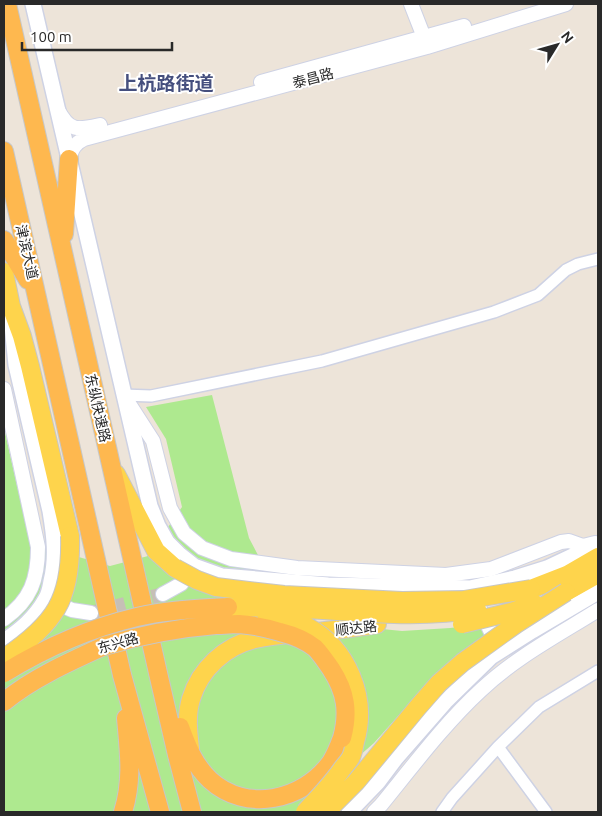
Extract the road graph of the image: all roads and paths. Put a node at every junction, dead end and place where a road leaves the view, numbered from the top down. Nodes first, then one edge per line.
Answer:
1 (7, 4) edge
2 (33, 4) edge
3 (411, 4) edge
4 (539, 4) edge
5 (566, 4) edge
6 (426, 43) junction
7 (57, 108) junction
8 (4, 151) edge
9 (69, 159) junction
10 (4, 240) edge
11 (62, 252) junction
12 (598, 259) edge
13 (4, 272) edge
14 (37, 296) junction
15 (11, 306) junction
16 (4, 389) edge
17 (123, 395) junction
18 (111, 465) junction
19 (598, 543) edge
20 (598, 557) edge
21 (194, 566) junction
22 (598, 574) edge
23 (470, 588) junction
24 (531, 589) junction
25 (566, 592) junction
26 (598, 592) edge
27 (163, 594) tunnel mouth
28 (46, 598) junction
29 (228, 607) junction
30 (598, 610) edge
31 (91, 613) tunnel mouth
32 (4, 619) edge
33 (4, 641) edge
34 (104, 646) junction
35 (500, 652) junction
36 (4, 658) edge
37 (598, 671) edge
38 (4, 673) edge
39 (158, 673) junction
40 (122, 676) junction
41 (4, 688) edge
42 (4, 702) edge
43 (498, 747) junction
44 (192, 756) junction
45 (123, 812) edge
46 (160, 812) edge
47 (192, 812) edge
48 (304, 812) edge
49 (326, 812) edge
50 (349, 812) edge
51 (374, 812) edge
52 (442, 812) edge
53 (546, 812) edge

1 - 11 highway, 东纵快速路
2 - 7 main road
3 - 6 street
4 - 6 street, 泰昌路
5 - 6 street, 泰昌路
6 - 7 street, 泰昌路
6 - 9 street, 泰昌路
7 - 9 main road
8 - 14 highway, 津滨大道
9 - 11 highway
9 - 17 main road
10 - 14 highway
11 - 18 highway, 东纵快速路
12 - 17 street
13 - 15 main road
14 - 40 highway
15 - 28 main road
15 - 36 main road, bridge
16 - 32 street
17 - 19 street
17 - 21 main road
18 - 24 main road, bridge
18 - 39 highway, 东纵快速路
19 - 23 main road
20 - 24 main road, 顺达路
21 - 23 main road
21 - 27 street
22 - 25 main road, 顺达路
23 - 35 street
24 - 29 main road, 顺达路, bridge
25 - 44 main road, 顺达路, bridge
25 - 49 main road, bridge
26 - 35 main road
28 - 31 street
28 - 33 main road
29 - 38 highway, 东兴路, bridge
29 - 48 main road, bridge
30 - 51 street
34 - 41 highway, 东兴路
34 - 42 highway
34 - 44 highway, 东兴路, bridge
35 - 50 main road
37 - 43 street
39 - 44 highway, 东兴路
39 - 47 highway, 东纵快速路
40 - 45 highway
40 - 46 highway
43 - 52 street
43 - 53 street

